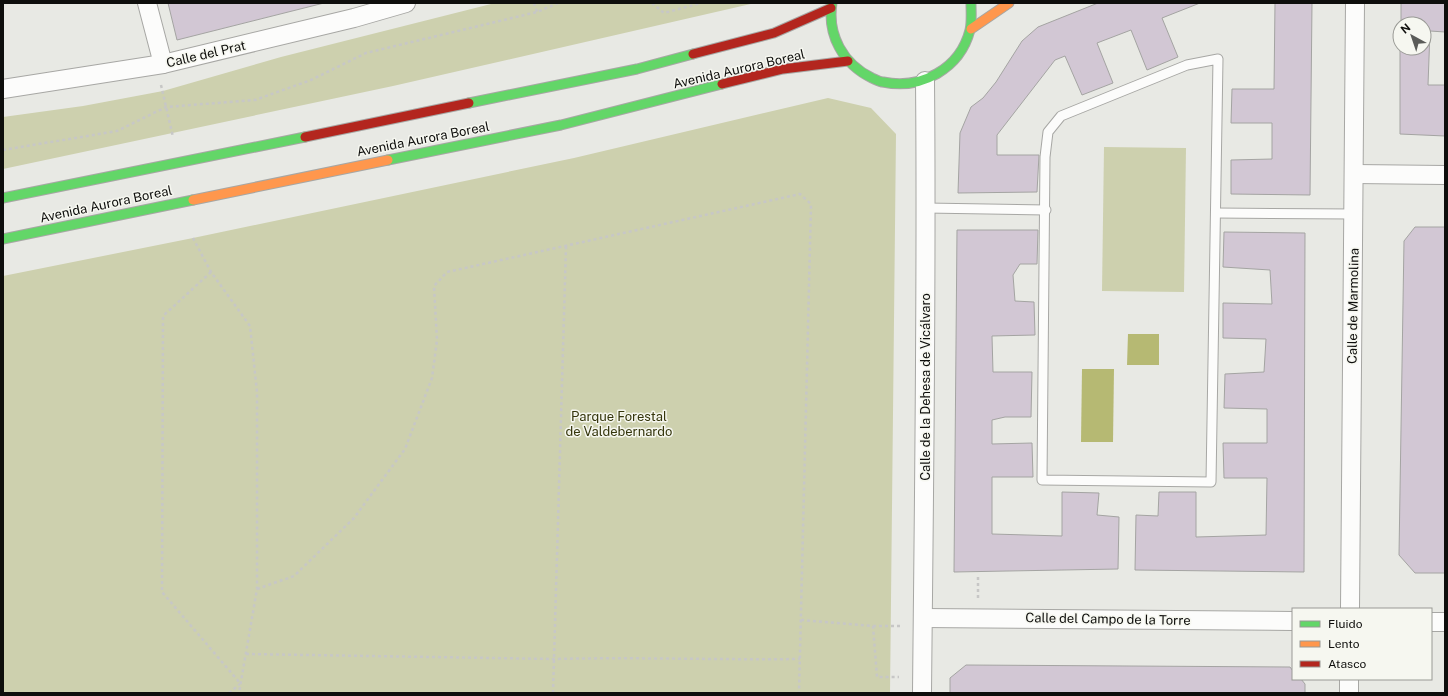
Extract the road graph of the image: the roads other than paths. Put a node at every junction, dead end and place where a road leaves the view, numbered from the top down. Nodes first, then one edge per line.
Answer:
1 (147, 3) edge
2 (406, 3) edge
3 (972, 3) edge
4 (1009, 3) edge
5 (1355, 3) edge
6 (386, 6) edge
7 (831, 6) edge
8 (972, 29) junction
9 (848, 60) junction
10 (163, 64) junction
11 (925, 81) junction
12 (3, 88) edge
13 (1354, 174) junction
14 (1445, 175) edge
15 (3, 198) edge
16 (926, 208) junction
17 (1046, 210) junction
18 (1216, 213) junction
19 (1354, 214) junction
20 (3, 238) edge
21 (1350, 608) edge
22 (924, 618) junction
23 (1292, 621) edge
24 (1432, 622) edge
25 (1445, 622) edge
26 (1349, 680) edge
27 (922, 693) edge
28 (1349, 693) edge

1 - 10 street
2 - 6 street, Calle del Prat
3 - 8 main road
4 - 8 main road
5 - 13 street, Calle de Marmolina
6 - 10 street, Calle del Prat
7 - 9 main road
7 - 15 main road, Avenida Aurora Boreal
8 - 11 main road
9 - 11 main road
9 - 20 main road, Avenida Aurora Boreal
10 - 12 street, Calle del Prat
11 - 16 street, Calle de la Dehesa de Vicálvaro
13 - 14 street
13 - 19 street, Calle de Marmolina
16 - 17 lane
16 - 22 street, Calle de la Dehesa de Vicálvaro
17 - 18 lane
17 - 18 lane
18 - 19 lane
19 - 21 street, Calle de Marmolina
22 - 23 street, Calle del Campo de la Torre
22 - 27 street, Calle de la Dehesa de Vicálvaro
24 - 25 street
26 - 28 street

